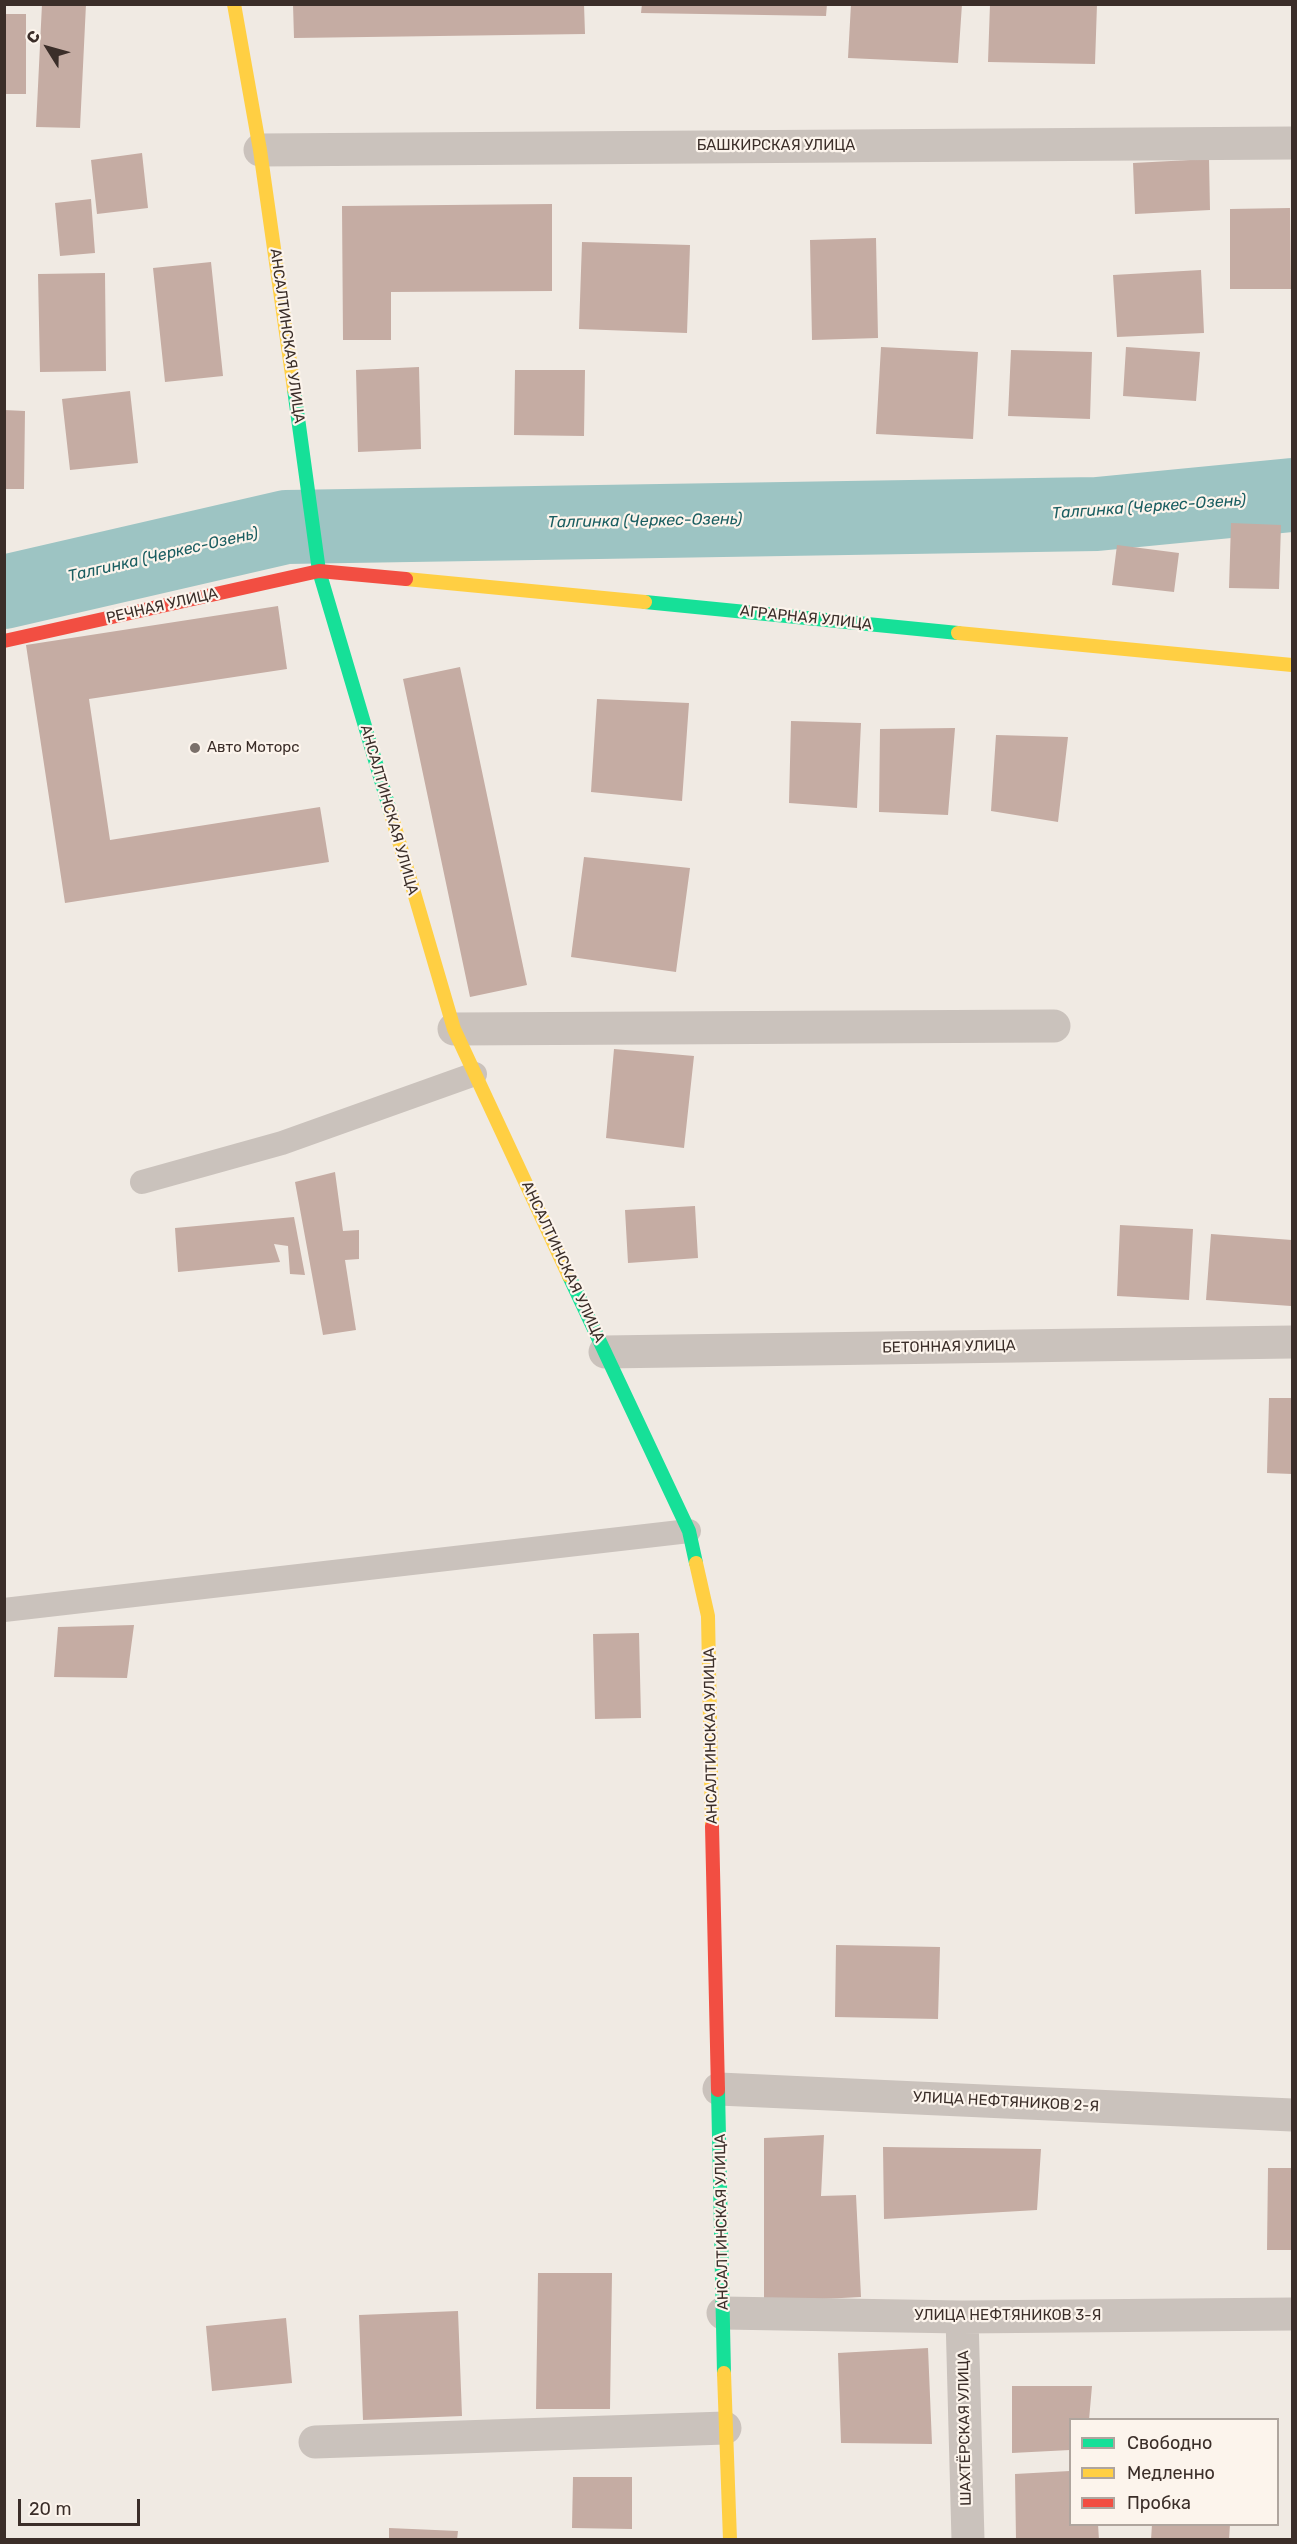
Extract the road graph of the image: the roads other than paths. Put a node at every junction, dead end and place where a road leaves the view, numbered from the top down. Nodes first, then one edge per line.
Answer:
1 (234, 4) edge
2 (1293, 143) edge
3 (260, 150) junction
4 (319, 571) junction
5 (4, 642) edge
6 (1293, 665) edge
7 (1054, 1026) dead end
8 (454, 1029) junction
9 (475, 1074) junction
10 (141, 1182) dead end
11 (1293, 1342) edge
12 (605, 1352) junction
13 (689, 1531) junction
14 (4, 1610) edge
15 (719, 2089) junction
16 (1293, 2115) edge
17 (723, 2313) junction
18 (1293, 2314) edge
19 (962, 2317) junction
20 (725, 2428) junction
21 (315, 2442) dead end
22 (730, 2540) edge
23 (968, 2540) edge

1 - 3 street, АНСАЛТИНСКАЯ УЛИЦА
2 - 3 street, БАШКИРСКАЯ УЛИЦА
3 - 4 street, АНСАЛТИНСКАЯ УЛИЦА
4 - 5 street, РЕЧНАЯ УЛИЦА
4 - 6 street, АГРАРНАЯ УЛИЦА
4 - 8 street, АНСАЛТИНСКАЯ УЛИЦА
7 - 8 street
8 - 9 street, АНСАЛТИНСКАЯ УЛИЦА
9 - 10 lane
9 - 12 street, АНСАЛТИНСКАЯ УЛИЦА
11 - 12 street, БЕТОННАЯ УЛИЦА
12 - 13 street, АНСАЛТИНСКАЯ УЛИЦА
13 - 14 lane
13 - 15 street, АНСАЛТИНСКАЯ УЛИЦА
15 - 16 street, УЛИЦА НЕФТЯНИКОВ 2-Я
15 - 17 street, АНСАЛТИНСКАЯ УЛИЦА
17 - 19 street, УЛИЦА НЕФТЯНИКОВ 3-Я
17 - 20 street, АНСАЛТИНСКАЯ УЛИЦА
18 - 19 street, УЛИЦА НЕФТЯНИКОВ 3-Я
19 - 23 street, ШАХТЁРСКАЯ УЛИЦА
20 - 21 street
20 - 22 street, АНСАЛТИНСКАЯ УЛИЦА

